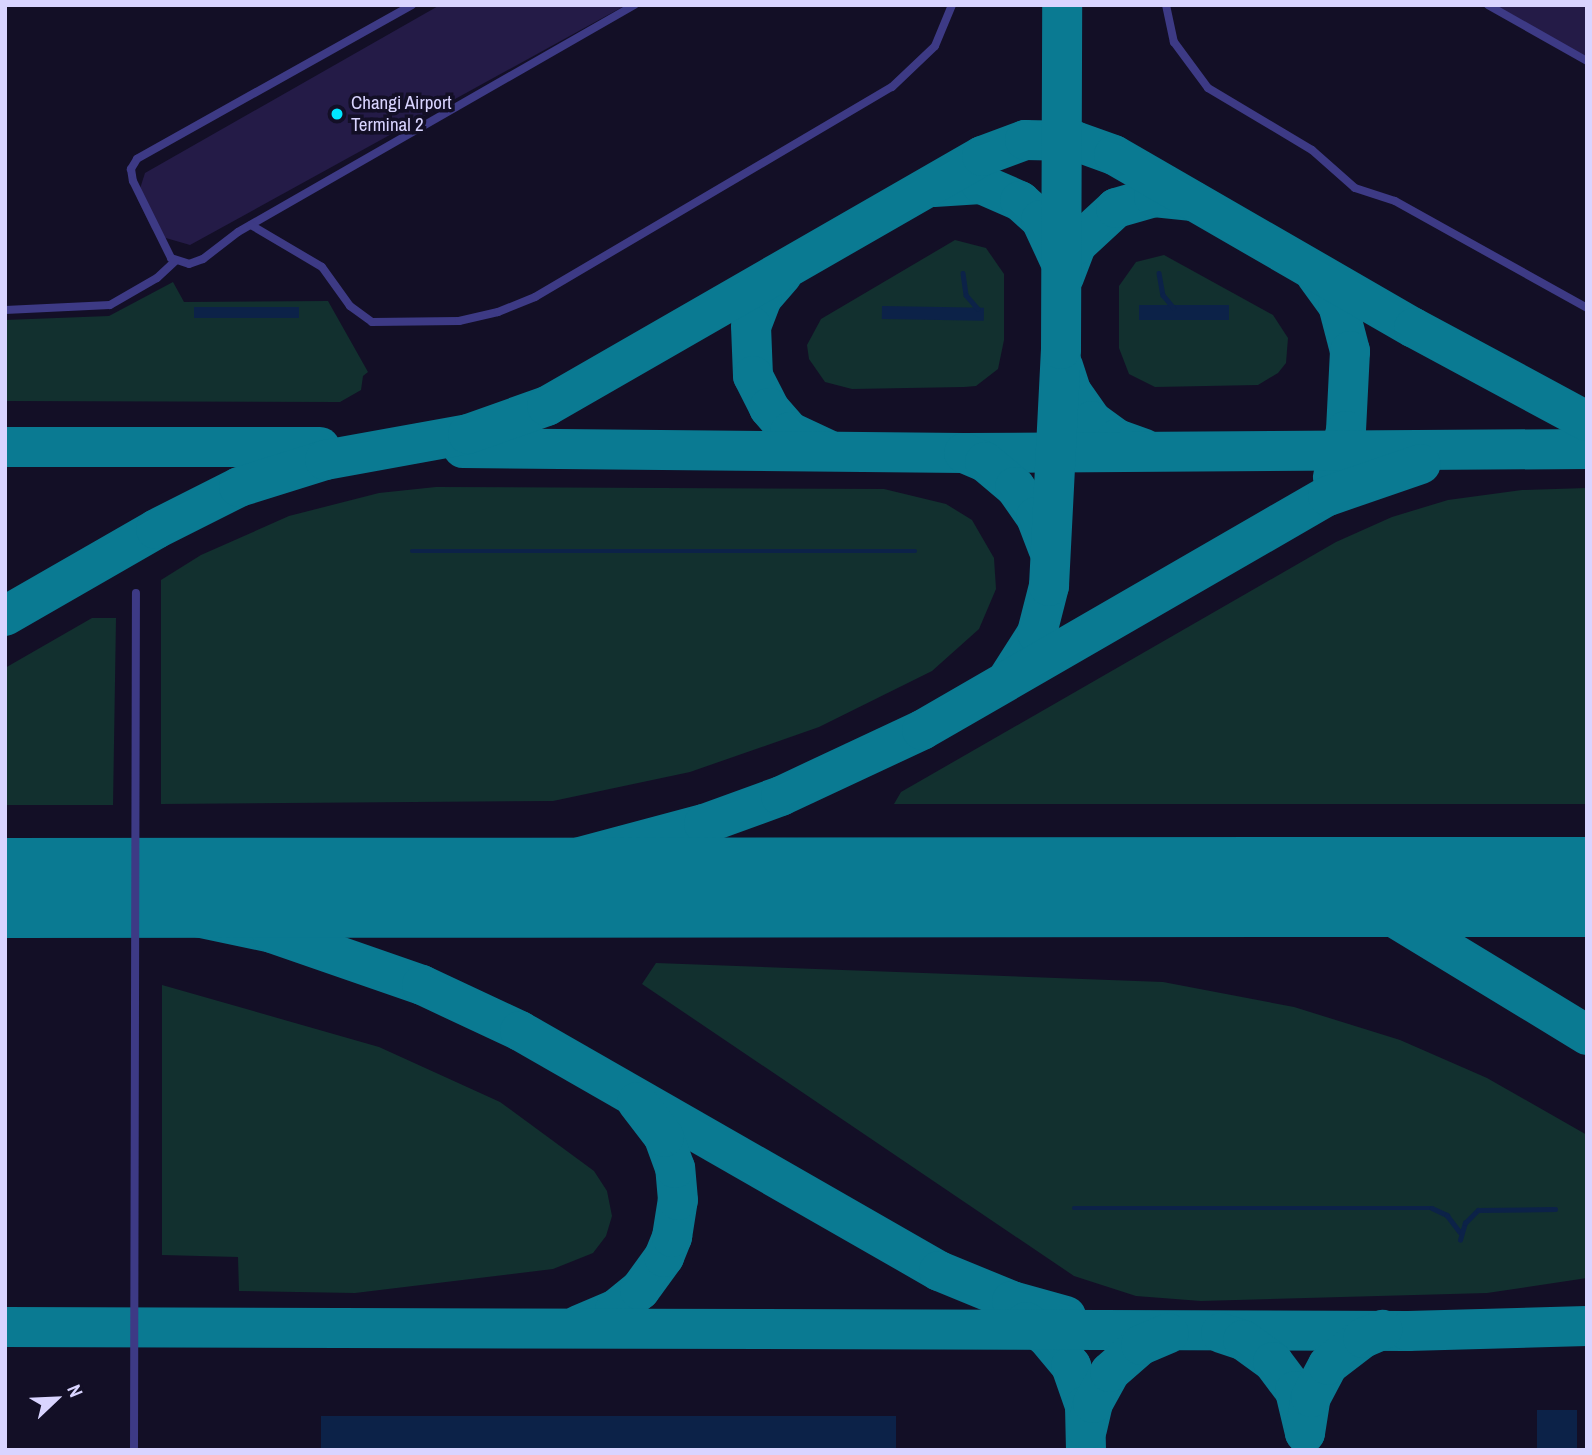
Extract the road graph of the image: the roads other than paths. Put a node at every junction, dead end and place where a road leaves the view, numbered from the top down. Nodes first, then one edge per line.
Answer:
1 (412, 5) edge
2 (635, 5) edge
3 (952, 5) edge
4 (1167, 5) edge
5 (1488, 5) edge
6 (1587, 61) edge
7 (251, 225) junction
8 (175, 261) junction
9 (1587, 307) edge
10 (5, 310) edge
11 (136, 593) dead end
12 (134, 1450) edge

1 - 8 lane
2 - 7 lane
3 - 7 lane
4 - 9 lane
5 - 6 lane
7 - 8 lane
8 - 10 lane
11 - 12 lane

